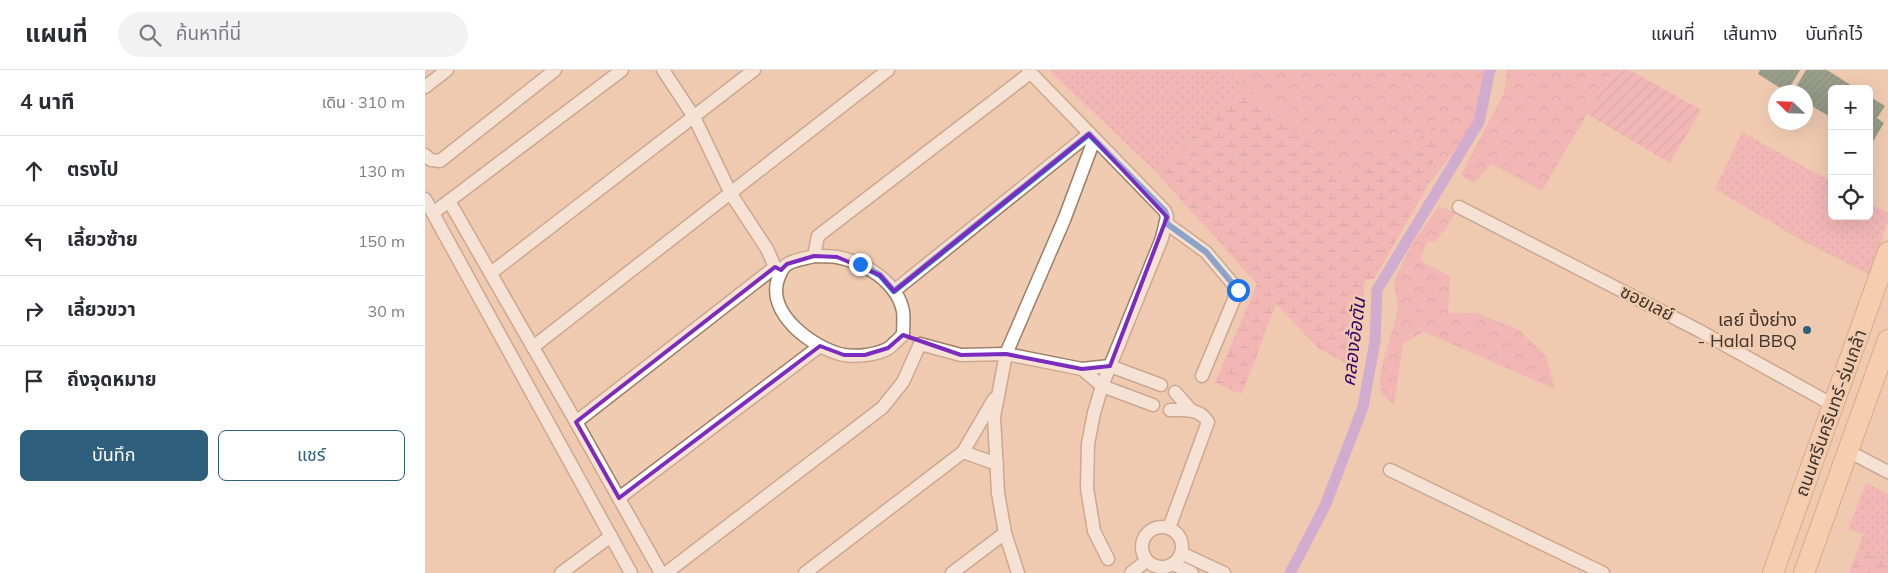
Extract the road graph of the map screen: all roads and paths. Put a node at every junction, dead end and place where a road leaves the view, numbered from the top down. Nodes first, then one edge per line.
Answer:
1 (447, 70) edge
2 (555, 70) edge
3 (621, 70) edge
4 (663, 70) edge
5 (754, 70) edge
6 (888, 70) edge
7 (1029, 71) edge
8 (425, 87) edge
9 (694, 117) junction
10 (1092, 137) junction
11 (425, 155) edge
12 (731, 194) junction
13 (425, 199) edge
14 (449, 201) junction
15 (1459, 207) dead end
16 (433, 213) junction
17 (1166, 223) junction
18 (1888, 252) edge
19 (814, 256) junction
20 (778, 268) junction
21 (491, 273) junction
22 (894, 291) junction
23 (903, 335) junction
24 (1888, 340) edge
25 (920, 344) junction
26 (821, 346) junction
27 (533, 347) junction
28 (1006, 354) junction
29 (1110, 366) junction
30 (1082, 369) junction
31 (1202, 376) dead end
32 (1161, 385) dead end
33 (1102, 386) junction
34 (999, 390) junction
35 (1175, 392) dead end
36 (1153, 405) dead end
37 (1833, 405) junction
38 (1170, 410) dead end
39 (1191, 410) junction
40 (576, 422) junction
41 (1848, 451) junction
42 (963, 452) junction
43 (997, 464) junction
44 (1390, 470) dead end
45 (1888, 472) edge
46 (619, 498) junction
47 (1169, 528) junction
48 (1005, 533) junction
49 (611, 536) junction
50 (1181, 553) junction
51 (1108, 559) dead end
52 (1146, 561) junction
53 (1173, 564) junction
54 (1218, 570) edge
55 (561, 573) edge
56 (631, 573) edge
57 (661, 573) edge
58 (666, 573) edge
59 (805, 573) edge
60 (952, 573) edge
61 (1018, 573) edge
62 (1131, 573) edge
63 (1192, 573) edge
64 (1603, 573) edge
65 (1773, 573) edge
66 (1804, 573) edge

1 - 8 street
2 - 11 street
3 - 14 street
4 - 9 street
5 - 9 street
6 - 12 street
7 - 10 street
7 - 19 street
9 - 12 street
9 - 21 street
10 - 17 street
10 - 22 street
10 - 28 street
12 - 20 street
12 - 27 street
13 - 16 street
14 - 16 street
14 - 21 street
15 - 37 street, ซอยเลย์
16 - 49 street
17 - 29 street
17 - 31 street
18 - 37 main road, ถนนศรีนครินทร์-ร่มเกล้า
19 - 20 street
19 - 22 street
20 - 26 street
20 - 40 street
21 - 27 street
22 - 23 street
23 - 25 street
23 - 26 street
24 - 41 main road, ถนนศรีนครินทร์-ร่มเกล้า
25 - 28 street
25 - 58 street
26 - 46 street
27 - 40 street
28 - 30 street
28 - 34 street
29 - 30 street
29 - 32 street
29 - 33 street
30 - 33 street
33 - 36 street
33 - 51 street
34 - 42 street
34 - 43 street
35 - 39 street
37 - 65 main road, ถนนศรีนครินทร์-ร่มเกล้า
38 - 39 street
39 - 47 street
40 - 46 street
41 - 45 street
41 - 66 main road, ถนนศรีนครินทร์-ร่มเกล้า
42 - 43 street
42 - 59 street
43 - 48 street
44 - 64 street
46 - 57 street
47 - 50 street
47 - 52 street
48 - 60 street
48 - 61 street
49 - 55 street
49 - 56 street
50 - 53 street
50 - 54 street
52 - 53 street
52 - 62 street
53 - 63 street

